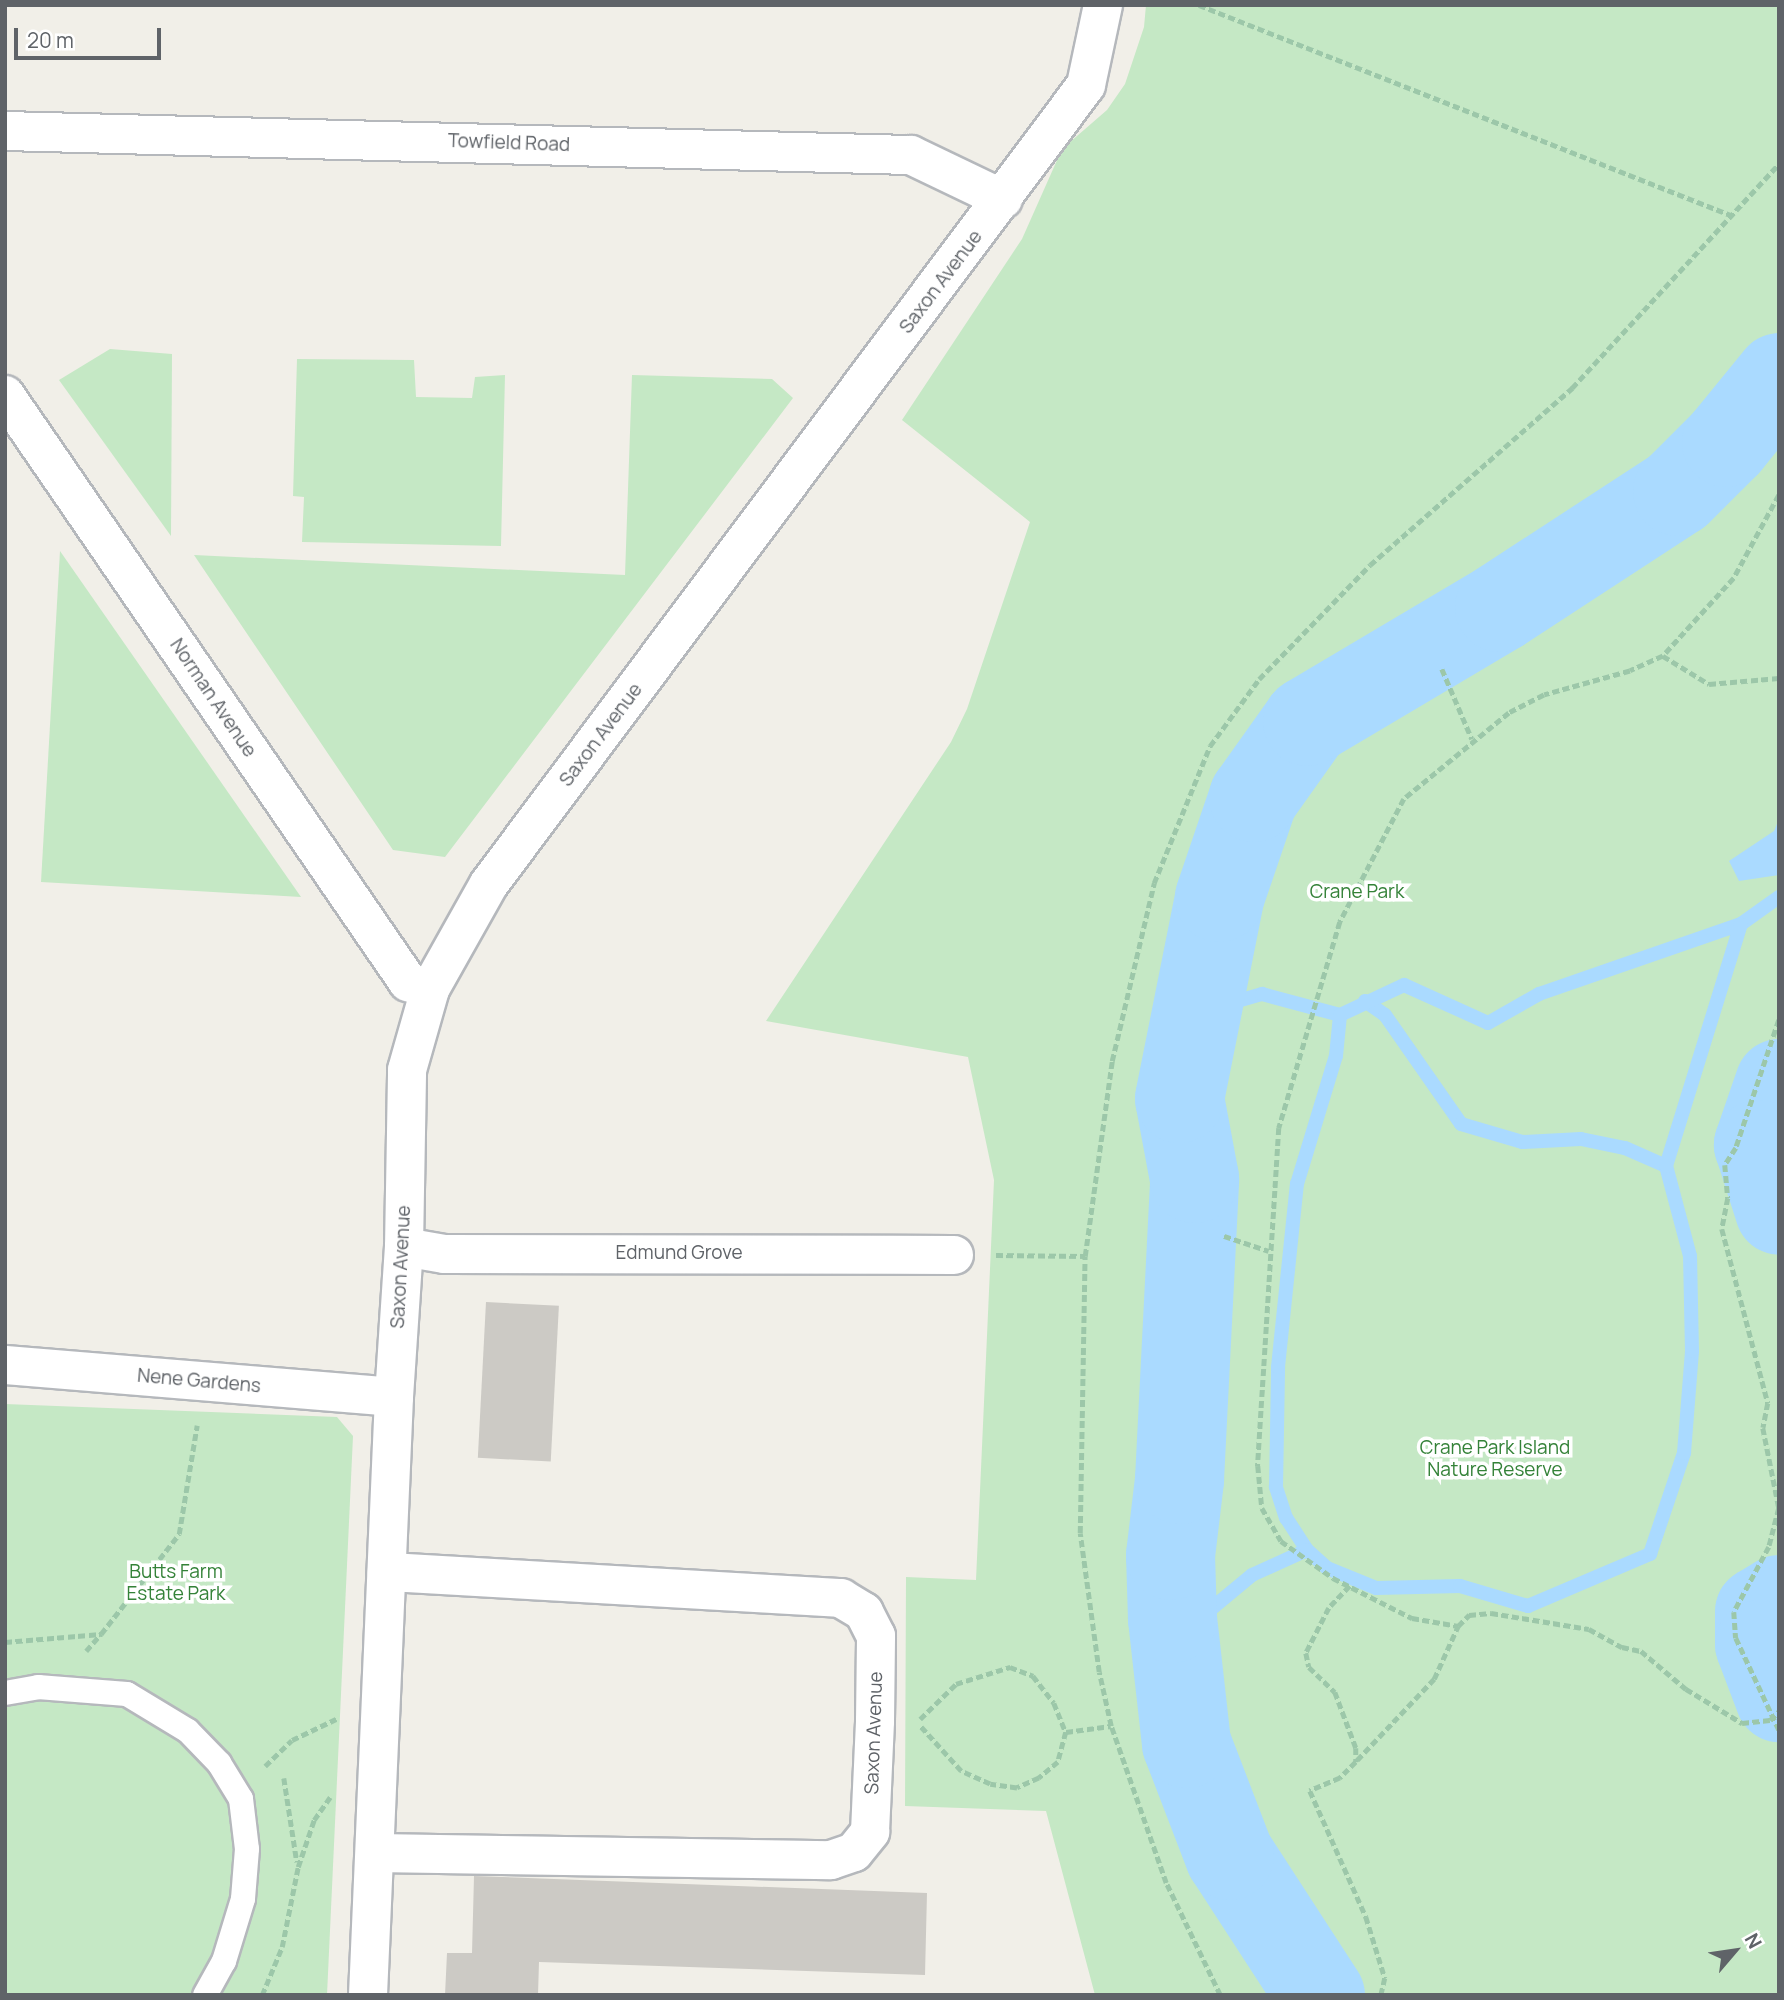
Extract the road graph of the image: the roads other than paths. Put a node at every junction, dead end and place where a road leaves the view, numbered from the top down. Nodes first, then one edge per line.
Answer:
1 (1103, 5) edge
2 (5, 131) edge
3 (1003, 199) junction
4 (5, 395) edge
5 (430, 989) junction
6 (404, 1247) junction
7 (954, 1255) road end
8 (5, 1365) edge
9 (394, 1397) junction
10 (387, 1572) junction
11 (5, 1693) edge
12 (376, 1853) junction
13 (205, 1995) edge
14 (368, 1995) edge

1 - 3 street, Saxon Avenue
2 - 3 street, Towfield Road
3 - 5 street, Saxon Avenue
4 - 5 street, Norman Avenue
5 - 6 street, Saxon Avenue
6 - 7 street, Edmund Grove
6 - 9 street, Saxon Avenue
8 - 9 street, Nene Gardens
9 - 10 street, Saxon Avenue
10 - 12 street, Saxon Avenue
10 - 12 street, Saxon Avenue
11 - 13 lane
12 - 14 street, Saxon Avenue

